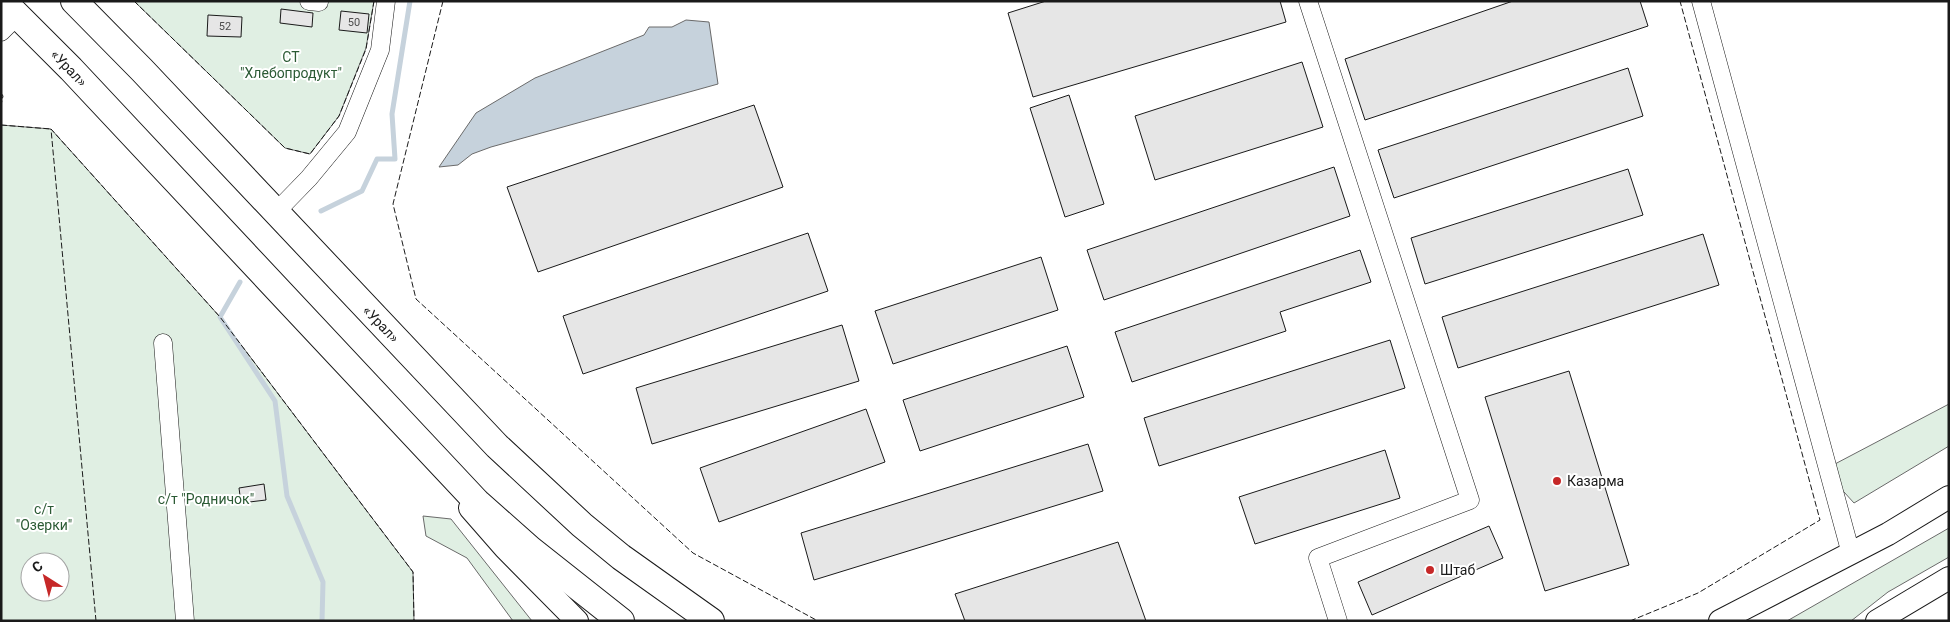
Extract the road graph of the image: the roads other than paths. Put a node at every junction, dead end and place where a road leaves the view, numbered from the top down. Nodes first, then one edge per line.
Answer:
1 (74, 1) edge
2 (309, 1) edge
3 (386, 1) edge
4 (1308, 1) edge
5 (1701, 1) edge
6 (319, 2) edge
7 (7, 16) edge
8 (275, 213) junction
9 (163, 343) dead end
10 (408, 428) junction
11 (1949, 496) edge
12 (1851, 554) junction
13 (1949, 578) edge
14 (184, 621) edge
15 (577, 621) edge
16 (622, 621) edge
17 (711, 621) edge
18 (1338, 621) edge
19 (1720, 621) edge
20 (1877, 621) edge

1 - 8 highway, «Урал»
2 - 6 lane
3 - 8 lane
4 - 18 lane
5 - 12 lane
7 - 10 highway, «Урал»
8 - 17 highway, «Урал»
9 - 14 lane
10 - 15 main road
10 - 16 highway, «Урал»
11 - 12 main road
12 - 19 main road
13 - 20 main road

